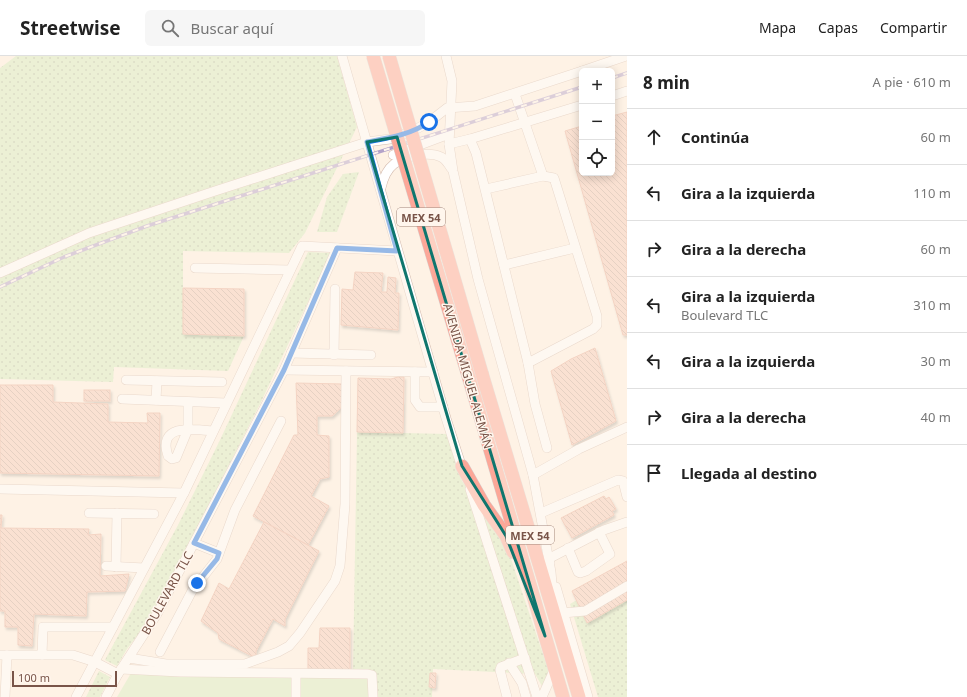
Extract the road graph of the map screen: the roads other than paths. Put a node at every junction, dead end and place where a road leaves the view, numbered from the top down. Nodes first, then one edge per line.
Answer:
1 (342, 56) edge
2 (373, 56) edge
3 (389, 56) edge
4 (446, 56) edge
5 (626, 56) edge
6 (591, 68) edge
7 (579, 72) edge
8 (627, 91) edge
9 (515, 94) junction
10 (615, 95) edge
11 (452, 106) junction
12 (579, 106) edge
13 (524, 124) junction
14 (450, 134) junction
15 (470, 139) junction
16 (367, 142) junction
17 (449, 144) junction
18 (393, 155) dead end
19 (453, 171) junction
20 (543, 176) junction
21 (486, 189) junction
22 (380, 192) junction
23 (337, 248) junction
24 (575, 248) junction
25 (397, 251) junction
26 (504, 266) junction
27 (195, 268) dead end
28 (290, 270) junction
29 (0, 273) edge
30 (335, 289) dead end
31 (291, 353) junction
32 (334, 354) junction
33 (371, 355) dead end
34 (528, 363) junction
35 (284, 370) junction
36 (346, 371) junction
37 (415, 372) junction
38 (433, 372) junction
39 (126, 380) dead end
40 (157, 381) junction
41 (222, 382) dead end
42 (122, 399) dead end
43 (156, 400) junction
44 (188, 402) junction
45 (226, 403) junction
46 (442, 407) junction
47 (281, 422) dead end
48 (627, 427) edge
49 (213, 431) junction
50 (547, 448) dead end
51 (462, 466) junction
52 (533, 475) junction
53 (0, 489) edge
54 (184, 493) junction
55 (627, 497) edge
56 (89, 513) dead end
57 (541, 513) junction
58 (117, 514) junction
59 (154, 514) dead end
60 (627, 522) edge
61 (599, 532) junction
62 (194, 543) junction
63 (568, 548) junction
64 (219, 553) junction
65 (548, 559) junction
66 (106, 566) dead end
67 (116, 567) junction
68 (144, 568) junction
69 (627, 586) edge
70 (563, 613) junction
71 (557, 626) junction
72 (113, 627) junction
73 (545, 636) junction
74 (160, 652) dead end
75 (3, 655) edge
76 (42, 655) junction
77 (129, 658) junction
78 (525, 658) junction
79 (95, 662) junction
80 (508, 663) junction
81 (554, 668) junction
82 (119, 672) junction
83 (296, 674) junction
84 (5, 697) edge
85 (76, 697) edge
86 (106, 697) edge
87 (296, 697) edge
88 (373, 697) edge
89 (507, 697) edge
90 (526, 697) edge
91 (537, 697) edge
92 (542, 697) edge
93 (563, 697) edge
94 (578, 697) edge
95 (588, 697) edge

1 - 16 street
2 - 73 highway, AVENIDA MIGUEL ALEMÁN / MEX 54, bridge
3 - 71 highway, AVENIDA MIGUEL ALEMÁN / MEX 54, bridge
4 - 11 street
5 - 6 street
7 - 9 street
8 - 10 street
9 - 11 street
9 - 13 street
11 - 14 street
11 - 16 street
12 - 13 street
13 - 15 street
13 - 20 street
14 - 17 street
14 - 18 street
15 - 17 street
15 - 21 street
16 - 22 street
16 - 29 street
17 - 19 street
19 - 22 street
19 - 52 street
20 - 21 street
20 - 24 street
21 - 26 street
22 - 25 street
23 - 25 street
23 - 28 street
23 - 31 street, BOULEVARD TLC
24 - 26 street
24 - 34 street
25 - 38 street
26 - 34 street
27 - 28 street
28 - 45 street
30 - 32 street
31 - 32 street
31 - 35 street, BOULEVARD TLC
32 - 33 street
34 - 50 street
35 - 36 street
35 - 62 street, BOULEVARD TLC
36 - 37 street
36 - 77 street
37 - 38 street
37 - 46 street
38 - 46 street
39 - 40 street
40 - 41 street
40 - 43 street
42 - 43 street
43 - 44 street
44 - 45 street
44 - 49 street
45 - 49 street
46 - 51 street
47 - 64 street
48 - 52 street
49 - 54 street
51 - 73 highway
51 - 78 street
52 - 57 street
53 - 54 street
54 - 68 street
55 - 57 street
56 - 58 street
57 - 65 street
58 - 59 street
58 - 67 street
60 - 61 street
61 - 63 street
61 - 63 street
62 - 64 street
62 - 77 street, BOULEVARD TLC
63 - 65 street
64 - 74 street
65 - 70 street
65 - 71 street
66 - 67 street
67 - 68 street
68 - 72 street
69 - 70 street
70 - 95 street
71 - 94 highway, AVENIDA MIGUEL ALEMÁN / MEX 54
72 - 76 street
72 - 79 street
73 - 81 highway, AVENIDA MIGUEL ALEMÁN / MEX 54
75 - 76 street
75 - 84 street
76 - 79 street
77 - 82 street, BOULEVARD TLC
78 - 80 street
78 - 91 street
79 - 82 street
79 - 85 street
80 - 89 street
80 - 90 street
81 - 92 street
81 - 93 highway, AVENIDA MIGUEL ALEMÁN / MEX 54
82 - 83 street
82 - 86 street, BOULEVARD TLC
83 - 87 street
83 - 88 street

